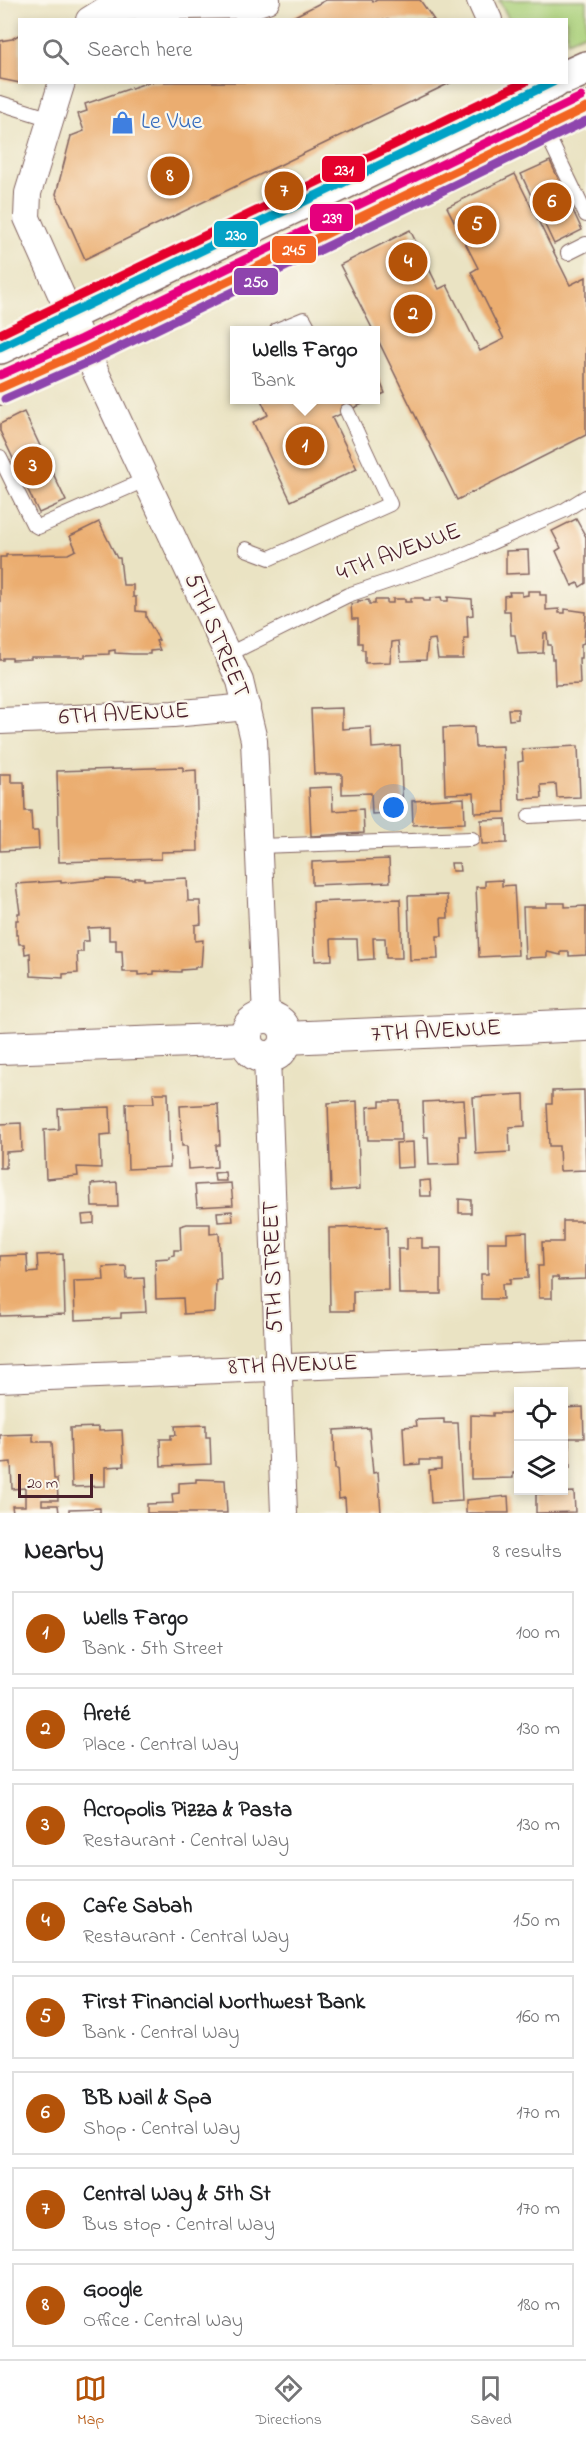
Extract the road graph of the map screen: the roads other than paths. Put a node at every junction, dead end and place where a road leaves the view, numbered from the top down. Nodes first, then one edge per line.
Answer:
1 (267, 0) edge
2 (480, 0) edge
3 (92, 18) edge
4 (488, 18) edge
5 (586, 68) edge
6 (568, 77) edge
7 (61, 84) edge
8 (533, 87) edge
9 (0, 104) edge
10 (586, 108) edge
11 (51, 119) junction
12 (544, 128) junction
13 (586, 214) edge
14 (586, 244) edge
15 (568, 253) dead end
16 (70, 315) junction
17 (287, 326) edge
18 (308, 326) edge
19 (0, 347) edge
20 (86, 350) junction
21 (0, 388) edge
22 (347, 411) dead end
23 (0, 457) edge
24 (147, 479) junction
25 (586, 497) edge
26 (246, 549) dead end
27 (229, 654) junction
28 (247, 707) junction
29 (0, 721) edge
30 (586, 813) edge
31 (529, 816) dead end
32 (472, 839) dead end
33 (258, 846) junction
34 (586, 1025) edge
35 (266, 1038) junction
36 (0, 1048) edge
37 (586, 1355) edge
38 (278, 1366) junction
39 (0, 1379) edge
40 (285, 1513) edge

1 - 3 street
2 - 4 street
5 - 6 main road
7 - 11 street, 5TH STREET
8 - 16 main road
9 - 11 lane
10 - 12 main road
11 - 16 street, 5TH STREET
12 - 13 lane
12 - 20 main road
14 - 15 lane
16 - 19 main road
16 - 20 street, 5TH STREET
17 - 18 lane
20 - 21 main road
20 - 24 street, 5TH STREET
22 - 26 lane
23 - 24 lane
24 - 27 street, 5TH STREET
25 - 27 lane, 4TH AVENUE
27 - 28 street, 5TH STREET
28 - 29 street, 6TH AVENUE
28 - 33 street, 5TH STREET
30 - 31 lane
32 - 33 lane
33 - 35 street, 5TH STREET
34 - 35 street, 7TH AVENUE
35 - 36 street, 7TH AVENUE
35 - 38 street, 5TH STREET
37 - 38 street, 8TH AVENUE
38 - 39 street, 8TH AVENUE
38 - 40 street, 5TH STREET

